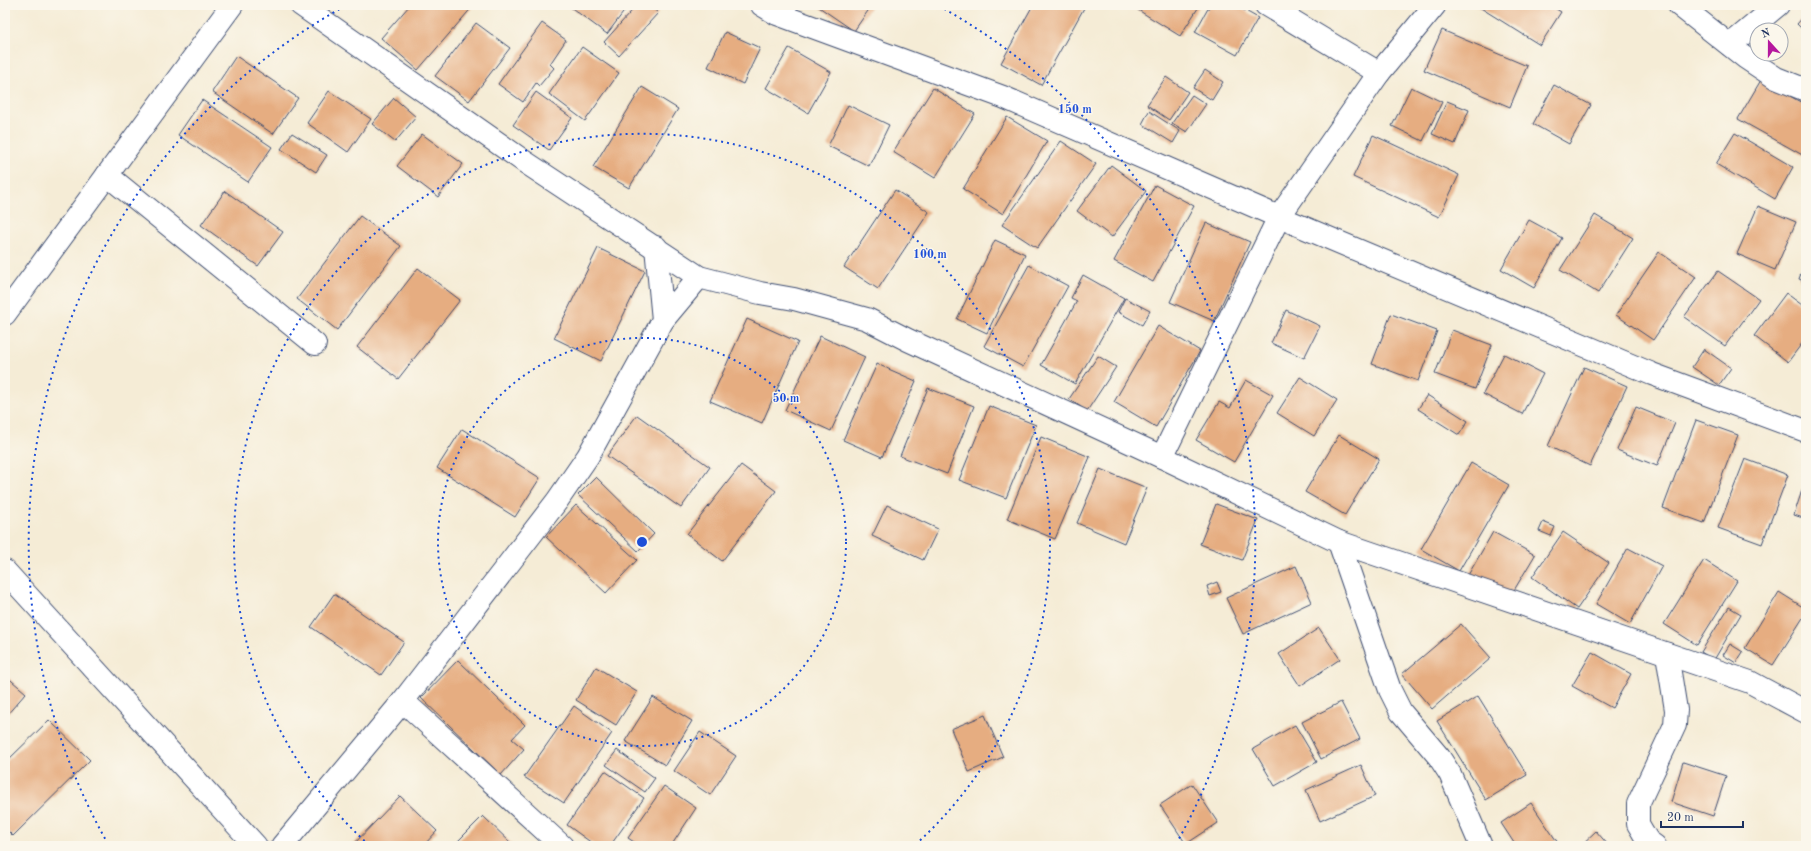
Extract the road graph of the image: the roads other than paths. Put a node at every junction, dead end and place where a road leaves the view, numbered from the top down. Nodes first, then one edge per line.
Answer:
1 (232, 5) edge
2 (301, 5) edge
3 (762, 5) edge
4 (1266, 5) edge
5 (1435, 5) edge
6 (1679, 5) edge
7 (1778, 5) edge
8 (1730, 45) junction
9 (1379, 73) junction
10 (1806, 90) edge
11 (107, 175) junction
12 (1279, 217) junction
13 (656, 247) junction
14 (699, 277) junction
15 (5, 314) edge
16 (663, 320) junction
17 (315, 344) dead end
18 (1806, 431) edge
19 (1162, 457) junction
20 (1339, 542) junction
21 (5, 571) edge
22 (1667, 654) junction
23 (403, 700) junction
24 (1806, 712) edge
25 (256, 846) edge
26 (282, 846) edge
27 (562, 846) edge
28 (1481, 846) edge
29 (1655, 846) edge

1 - 11 street
2 - 13 street
3 - 12 street
4 - 9 street
5 - 9 street
6 - 8 street
7 - 8 street
8 - 10 street
9 - 12 street
11 - 15 street
11 - 17 street
12 - 18 street
12 - 19 street
13 - 14 street
13 - 16 street
14 - 16 street
14 - 19 street
16 - 23 street
19 - 20 street
20 - 22 street
20 - 28 street
21 - 25 street
22 - 24 street
22 - 29 street
23 - 26 street
23 - 27 street

